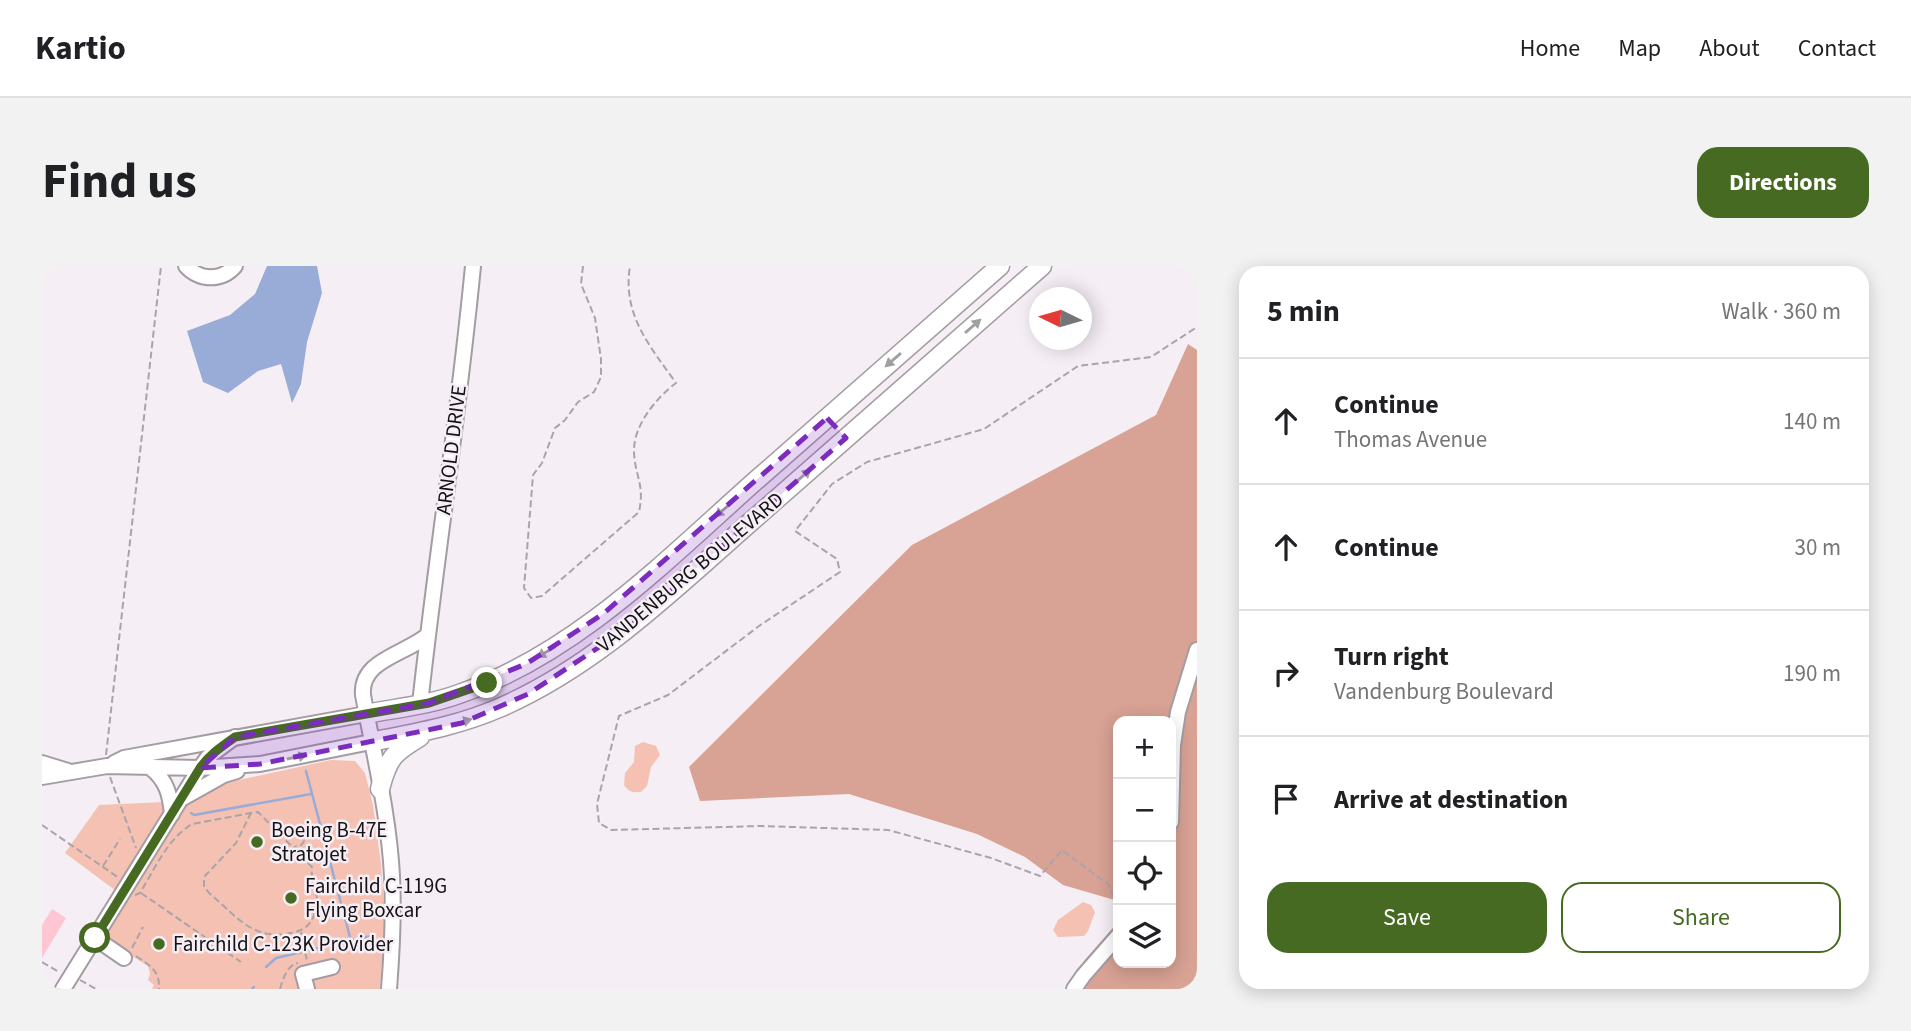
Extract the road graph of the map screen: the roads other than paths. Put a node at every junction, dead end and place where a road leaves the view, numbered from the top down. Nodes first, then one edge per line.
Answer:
1 (186, 266) edge
2 (235, 266) edge
3 (473, 266) edge
4 (1000, 266) edge
5 (1042, 266) edge
6 (827, 418) junction
7 (846, 438) junction
8 (428, 635) junction
9 (1197, 650) edge
10 (420, 704) junction
11 (366, 714) junction
12 (433, 730) junction
13 (235, 737) junction
14 (371, 742) junction
15 (180, 748) junction
16 (42, 763) edge
17 (260, 764) junction
18 (107, 766) junction
19 (151, 768) junction
20 (200, 768) junction
21 (72, 772) junction
22 (42, 777) edge
23 (1172, 779) edge
24 (380, 789) junction
25 (179, 801) junction
26 (172, 814) junction
27 (95, 938) junction
28 (1113, 942) edge
29 (124, 958) dead end
30 (332, 967) dead end
31 (64, 989) edge
32 (307, 989) edge
33 (389, 989) edge
34 (1074, 989) edge

1 - 2 street
3 - 8 street, ARNOLD DRIVE
4 -> 6 main road, VANDENBURG BOULEVARD
7 -> 5 main road, VANDENBURG BOULEVARD
6 - 7 main road
6 -> 10 main road, VANDENBURG BOULEVARD
12 -> 7 main road, VANDENBURG BOULEVARD
8 - 10 street, ARNOLD DRIVE
8 - 11 street
9 - 23 street
10 - 11 main road, VANDENBURG BOULEVARD
11 - 13 street, VANDENBURG BOULEVARD
11 - 14 street
12 - 14 main road, VANDENBURG BOULEVARD
12 - 24 main road
13 - 15 street, VANDENBURG BOULEVARD
13 - 20 street
17 -> 14 street, VANDENBURG BOULEVARD
14 - 24 street
15 - 18 street, VANDENBURG BOULEVARD
15 - 20 street
16 - 21 street
17 - 20 street, VANDENBURG BOULEVARD
17 - 25 street
18 - 19 street, VANDENBURG BOULEVARD
18 - 21 street, VANDENBURG BOULEVARD
19 - 20 street, VANDENBURG BOULEVARD
19 - 26 street
20 - 25 street
21 - 22 street, VANDENBURG BOULEVARD
24 - 33 street
25 - 26 street
26 - 27 street
27 - 29 street
27 - 31 street
28 - 34 street
30 - 32 street

